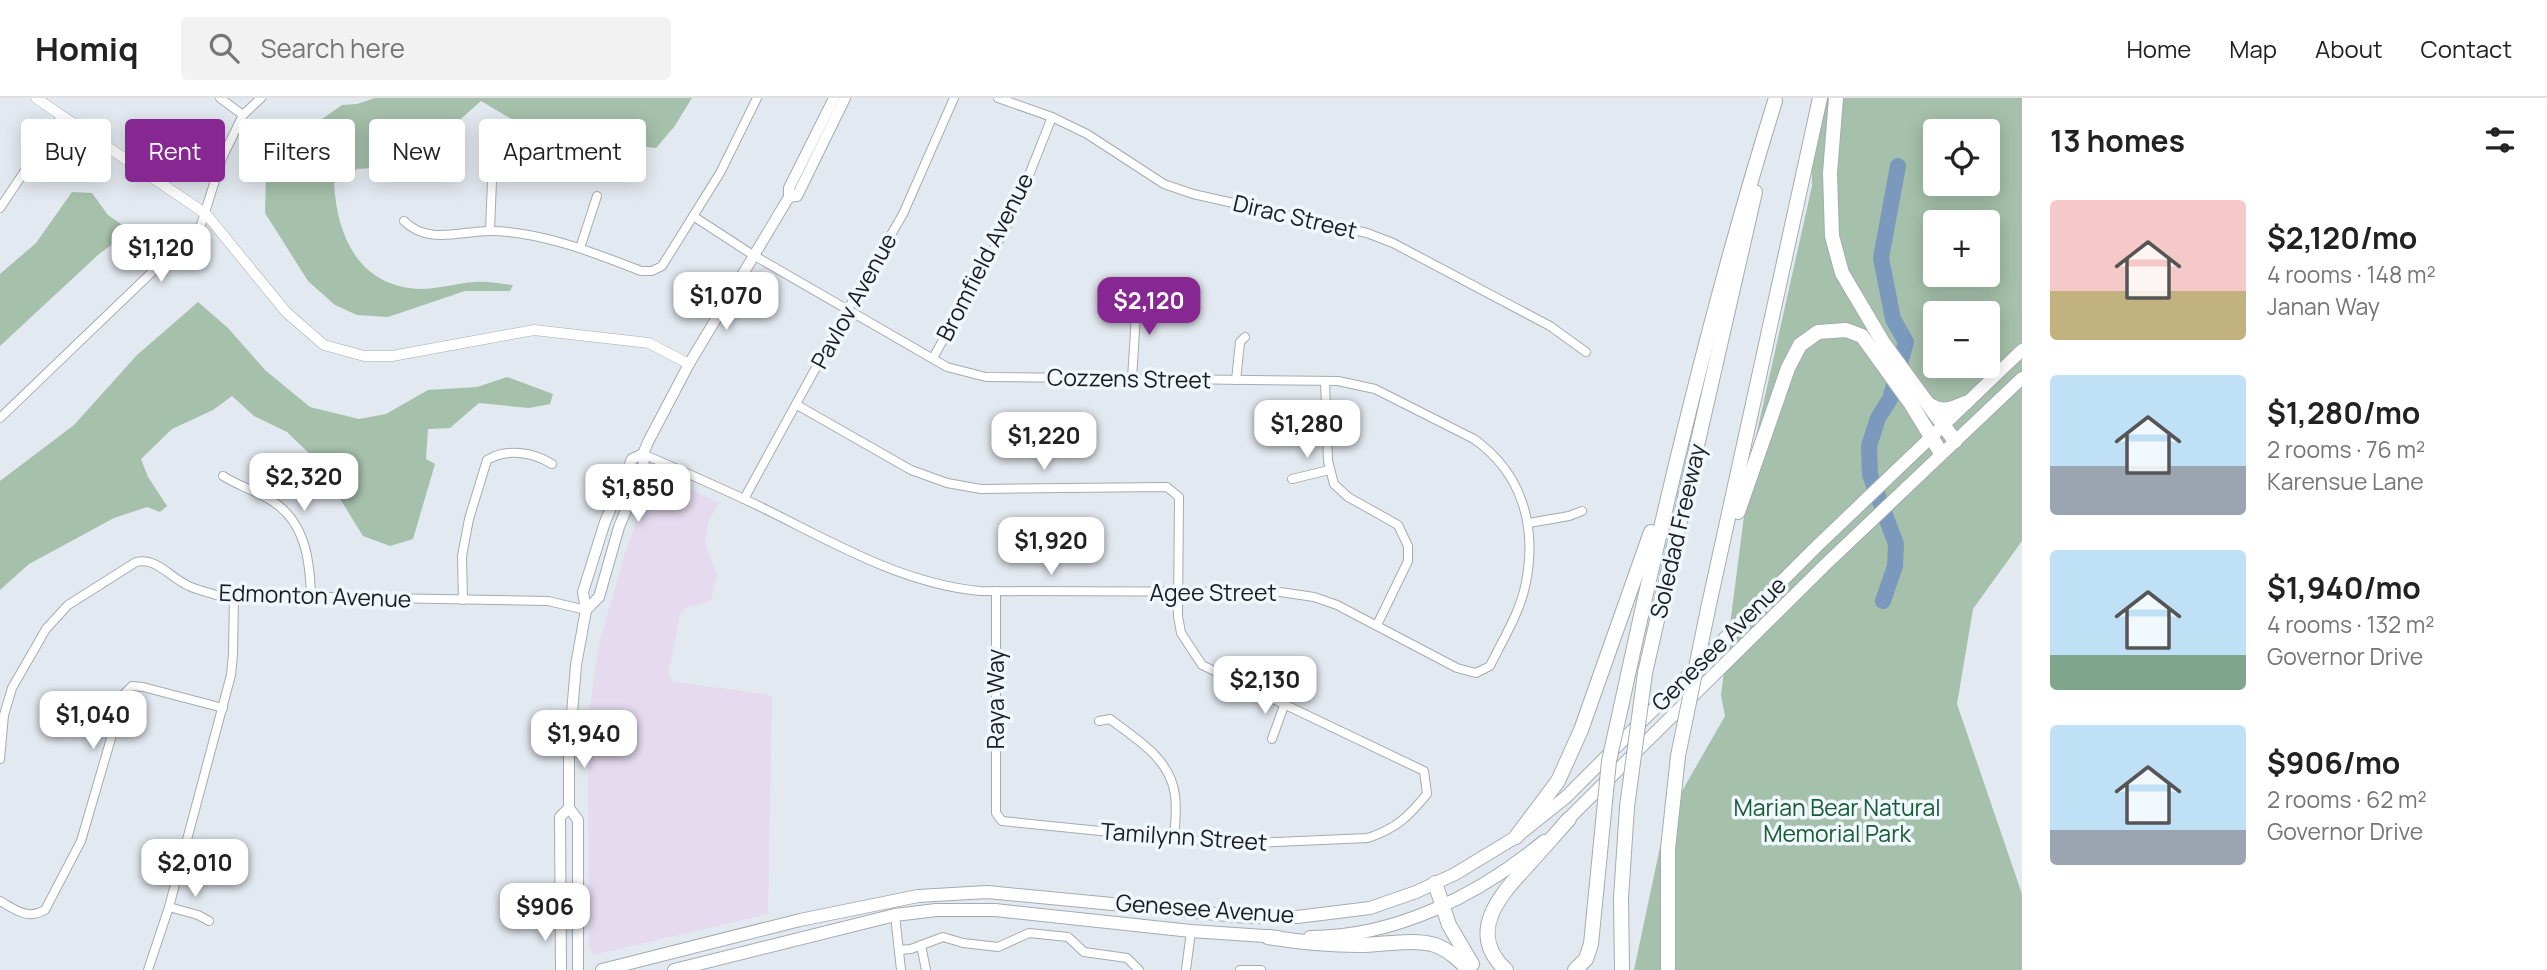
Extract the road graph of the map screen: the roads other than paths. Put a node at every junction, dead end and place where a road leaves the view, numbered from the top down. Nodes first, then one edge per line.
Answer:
1 (36, 98) edge
2 (220, 98) edge
3 (261, 98) edge
4 (757, 98) edge
5 (834, 98) edge
6 (845, 98) edge
7 (954, 98) edge
8 (998, 98) edge
9 (1820, 98) edge
10 (1836, 98) edge
11 (1775, 99) edge
12 (243, 115) junction
13 (61, 117) junction
14 (1052, 117) junction
15 (492, 182) edge
16 (597, 196) dead end
17 (789, 197) junction
18 (0, 208) edge
19 (206, 214) junction
20 (693, 216) junction
21 (404, 221) dead end
22 (489, 230) junction
23 (580, 247) junction
24 (753, 255) junction
25 (848, 309) junction
26 (1129, 309) dead end
27 (1245, 338) dead end
28 (2022, 350) edge
29 (1586, 352) dead end
30 (933, 358) junction
31 (689, 364) junction
32 (2022, 378) edge
33 (1132, 379) junction
34 (1236, 380) junction
35 (1325, 381) junction
36 (1922, 402) junction
37 (1965, 403) junction
38 (797, 405) junction
39 (0, 418) edge
40 (1685, 420) junction
41 (1943, 425) junction
42 (1930, 437) junction
43 (1955, 441) junction
44 (1941, 453) junction
45 (643, 454) junction
46 (552, 464) dead end
47 (1329, 470) junction
48 (223, 476) dead end
49 (1292, 479) dead end
50 (744, 499) junction
51 (1582, 511) dead end
52 (1529, 523) junction
53 (1717, 573) junction
54 (996, 591) junction
55 (1177, 593) junction
56 (234, 596) junction
57 (311, 597) junction
58 (463, 600) junction
59 (586, 610) junction
60 (1377, 625) junction
61 (1458, 668) joint
62 (1285, 703) junction
63 (223, 708) junction
64 (1099, 721) dead end
65 (1272, 739) dead end
66 (0, 759) edge
67 (996, 806) joint
68 (569, 808) junction
69 (1569, 819) junction
70 (1516, 837) junction
71 (1174, 839) junction
72 (1435, 883) junction
73 (0, 901) edge
74 (1442, 905) junction
75 (169, 907) junction
76 (1196, 911) junction
77 (895, 915) junction
78 (209, 921) dead end
79 (1191, 931) junction
80 (1268, 937) junction
81 (921, 945) junction
82 (899, 950) junction
83 (148, 970) edge
84 (561, 970) edge
85 (579, 970) edge
86 (602, 970) edge
87 (674, 970) edge
88 (901, 970) edge
89 (926, 970) edge
90 (1139, 970) edge
91 (1186, 970) edge
92 (1240, 970) edge
93 (1261, 970) edge
94 (1469, 970) edge
95 (1475, 970) edge
96 (1506, 970) edge
97 (1575, 970) edge
98 (1622, 970) edge
99 (1668, 970) edge

1 - 13 street
2 - 12 street
3 - 12 street
4 - 20 street
5 - 17 main road
6 - 17 main road
7 - 25 street, Pavlov Avenue
8 - 14 street, Dirac Street
9 - 53 highway, Soledad Freeway
10 - 36 highway
11 - 40 highway
11 - 98 highway, Soledad Freeway, bridge
12 - 19 street
13 - 18 street
13 - 19 street
14 - 29 street, Dirac Street
14 - 30 street, Bromfield Avenue
15 - 22 street
16 - 23 street
17 - 24 main road
19 - 31 street
19 - 39 street
20 - 23 street
20 - 24 street, Cozzens Street
21 - 22 street
22 - 23 street
24 - 25 street, Cozzens Street
24 - 31 main road
25 - 30 street, Cozzens Street
25 - 38 street, Pavlov Avenue
26 - 33 street
27 - 34 street
28 - 37 main road, Genesee Avenue
30 - 33 street, Cozzens Street
31 - 45 main road
32 - 43 main road, Genesee Avenue
33 - 34 street, Cozzens Street
34 - 35 street, Cozzens Street
35 - 47 street
35 - 52 street, Cozzens Street
36 - 37 highway
36 - 41 highway
36 - 42 highway
36 - 53 highway
37 - 41 main road, Genesee Avenue
38 - 50 street, Pavlov Avenue
38 - 55 street
40 - 70 highway
40 - 97 highway, bridge
41 - 42 main road, Genesee Avenue
41 - 43 highway
42 - 44 highway
42 - 70 main road, Genesee Avenue
43 - 44 main road, Genesee Avenue
44 - 69 main road, Genesee Avenue
45 - 50 street, Agee Street
45 - 59 main road
45 - 59 main road
46 - 58 street
47 - 49 street
47 - 60 street
48 - 57 street
50 - 54 street, Agee Street
51 - 52 street
52 - 61 street, Cozzens Street
53 - 99 highway, Soledad Freeway, bridge
54 - 55 street, Agee Street
54 - 67 street, Raya Way
55 - 60 street, Agee Street
55 - 62 street
56 - 57 street, Edmonton Avenue
56 - 63 street
56 - 66 street, Edmonton Avenue
57 - 58 street, Edmonton Avenue
58 - 59 street, Edmonton Avenue
59 - 68 main road
60 - 61 street, Agee Street
62 - 65 street
62 - 71 street, Tamilynn Street
63 - 73 street
63 - 75 street
64 - 71 street
67 - 71 street, Tamilynn Street
68 - 84 main road
68 - 85 main road
69 - 74 main road, Genesee Avenue
69 - 96 highway
70 - 72 main road, Genesee Avenue
72 - 74 highway
72 - 76 main road, Genesee Avenue
74 - 80 main road, Genesee Avenue
74 - 95 highway
75 - 78 street
75 - 83 street
76 - 79 main road
76 - 86 main road, Genesee Avenue
77 - 79 main road, Genesee Avenue
77 - 82 street
77 - 87 main road, Genesee Avenue
79 - 80 main road, Genesee Avenue
79 - 91 street
80 - 94 highway
81 - 82 street
81 - 89 street
81 - 90 street
82 - 88 street
92 - 93 street

